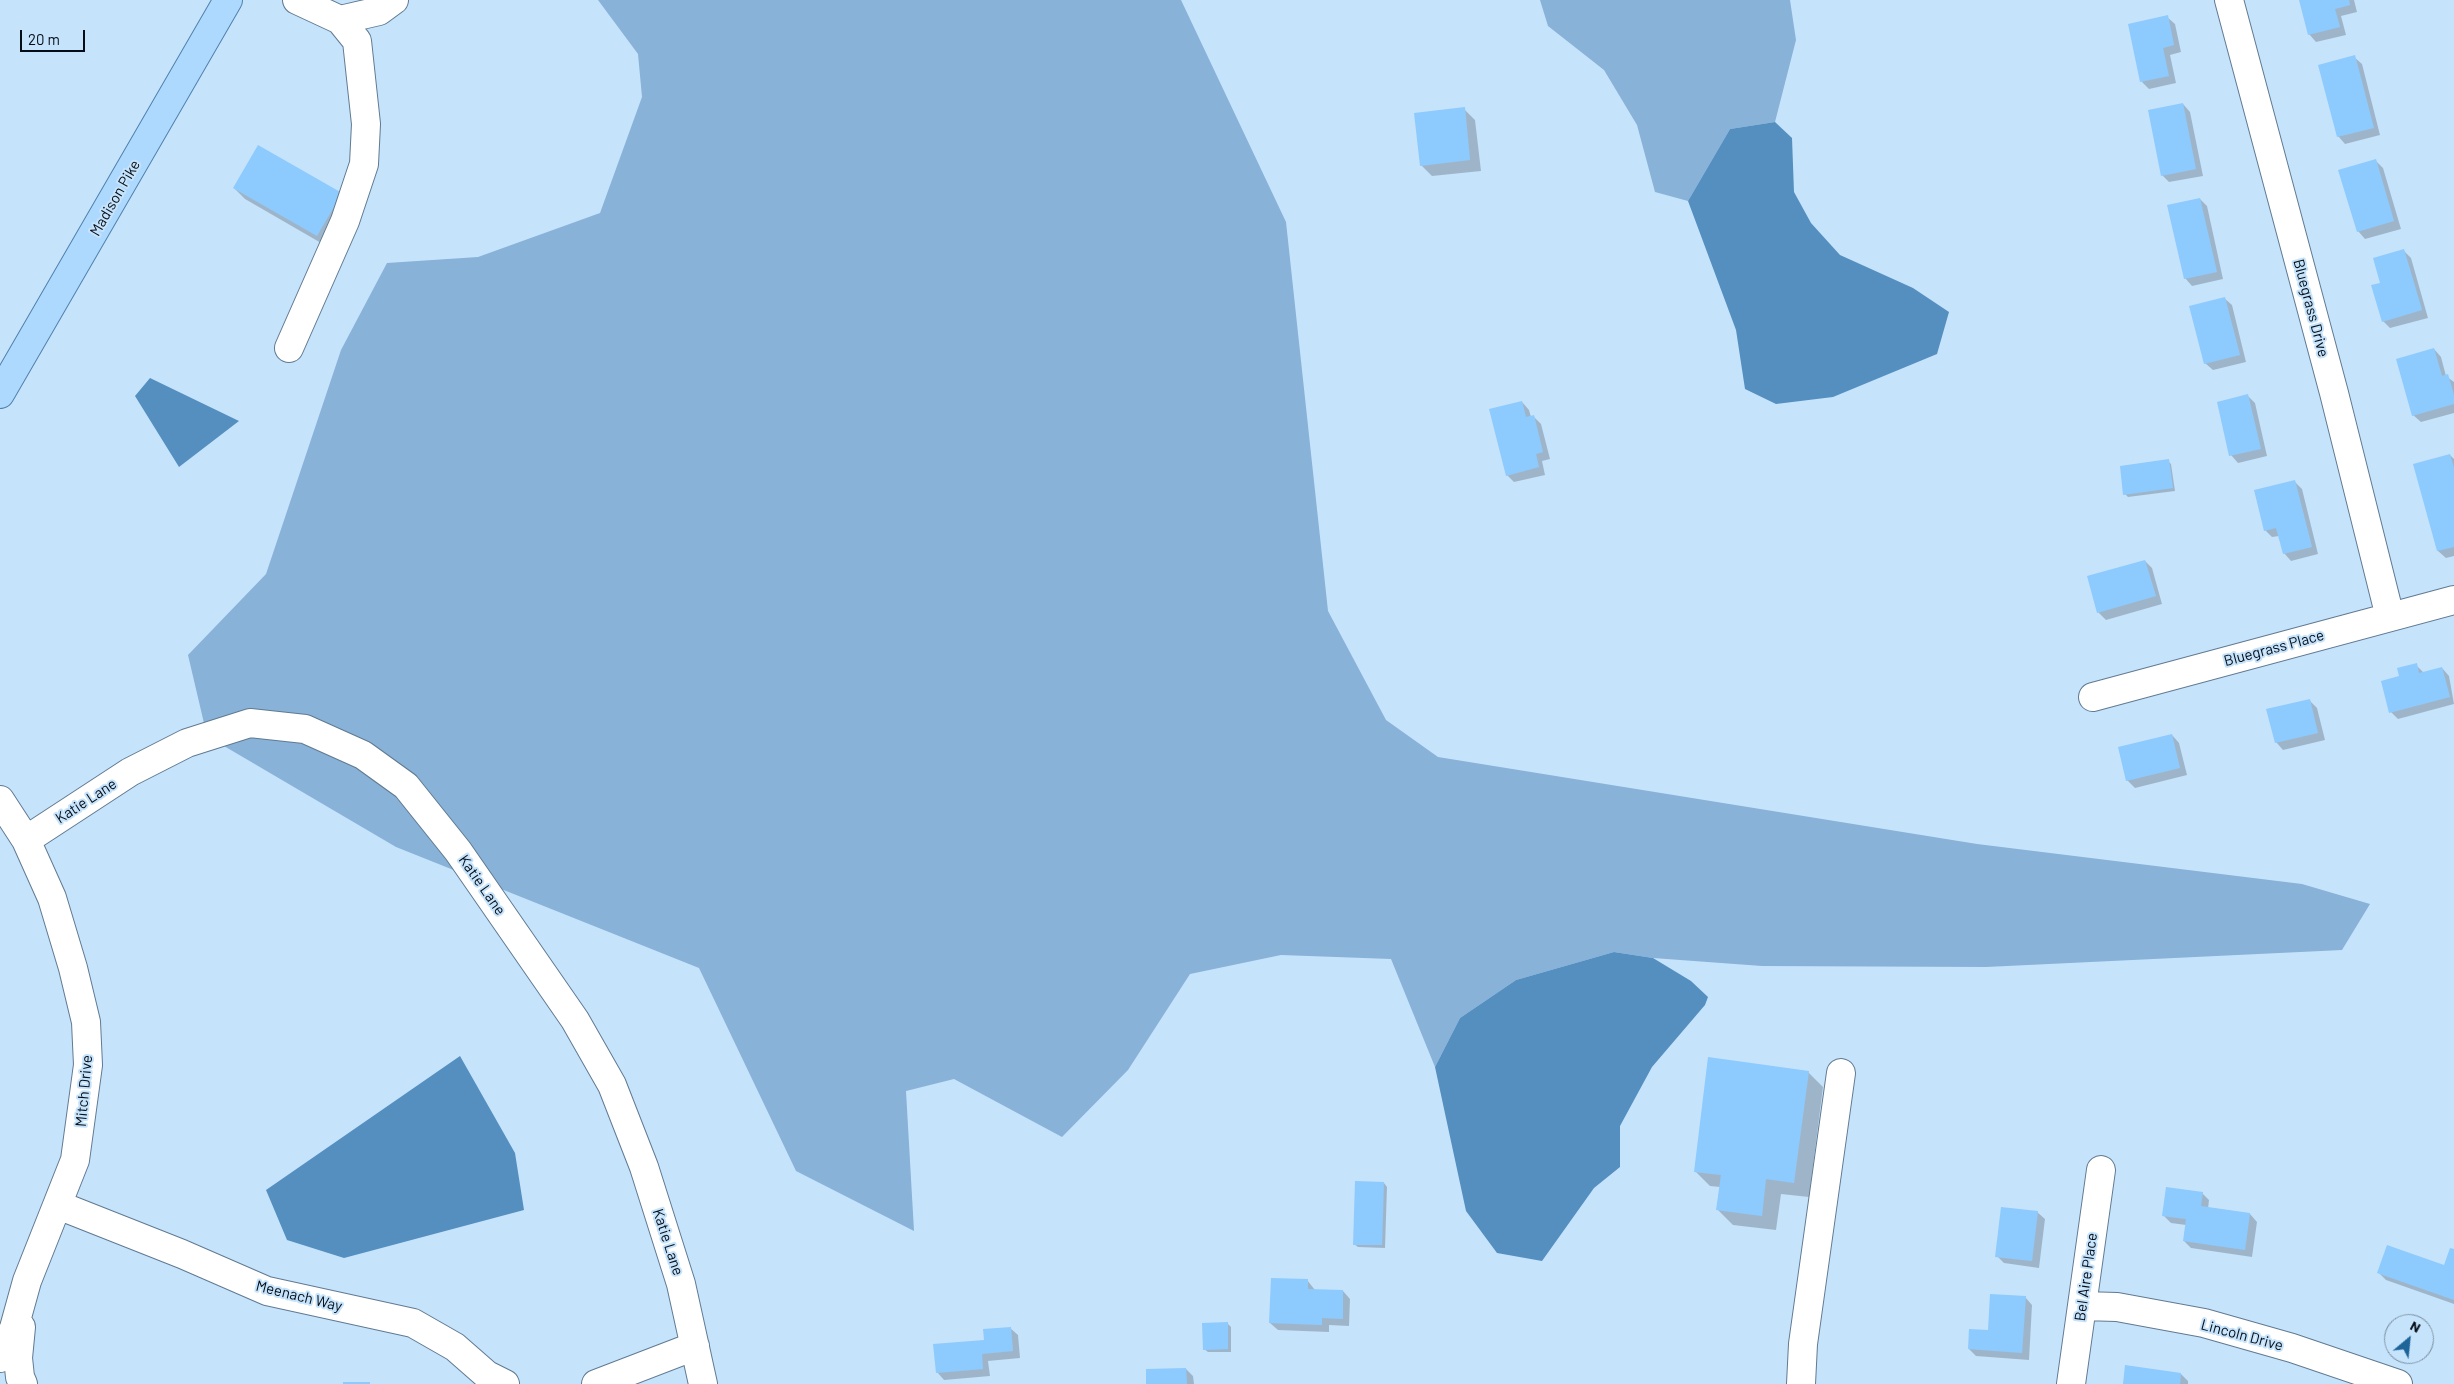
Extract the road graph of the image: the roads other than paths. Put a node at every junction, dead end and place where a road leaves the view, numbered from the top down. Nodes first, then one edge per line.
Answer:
1 (228, 0) edge
2 (297, 0) edge
3 (394, 0) edge
4 (2228, 0) edge
5 (340, 20) junction
6 (288, 348) dead end
7 (0, 394) edge
8 (2454, 600) edge
9 (2390, 617) junction
10 (2094, 697) dead end
11 (0, 800) edge
12 (26, 840) junction
13 (1841, 1073) dead end
14 (2101, 1170) dead end
15 (58, 1205) junction
16 (22, 1300) junction
17 (2082, 1306) junction
18 (0, 1327) edge
19 (695, 1346) junction
20 (0, 1358) edge
21 (24, 1384) edge
22 (506, 1384) edge
23 (596, 1384) edge
24 (703, 1384) edge
25 (1801, 1384) edge
26 (2072, 1384) edge
27 (2398, 1384) edge

1 - 7 main road, Madison Pike
2 - 5 street
3 - 5 street
4 - 9 street, Bluegrass Drive
5 - 6 street
8 - 9 street, Bluegrass Place
9 - 10 street, Bluegrass Place
11 - 12 street, Mitch Drive
12 - 15 street, Mitch Drive
12 - 19 street, Katie Lane
13 - 25 street
14 - 17 street, Bel Aire Place
15 - 16 street, Mitch Drive
15 - 22 street, Meenach Way
16 - 18 street, Mitch Drive
16 - 20 street, Mitch Drive
16 - 21 street, Mitch Drive
17 - 26 street, Bel Aire Place
17 - 27 street, Lincoln Drive
19 - 23 street
19 - 24 street, Katie Lane

